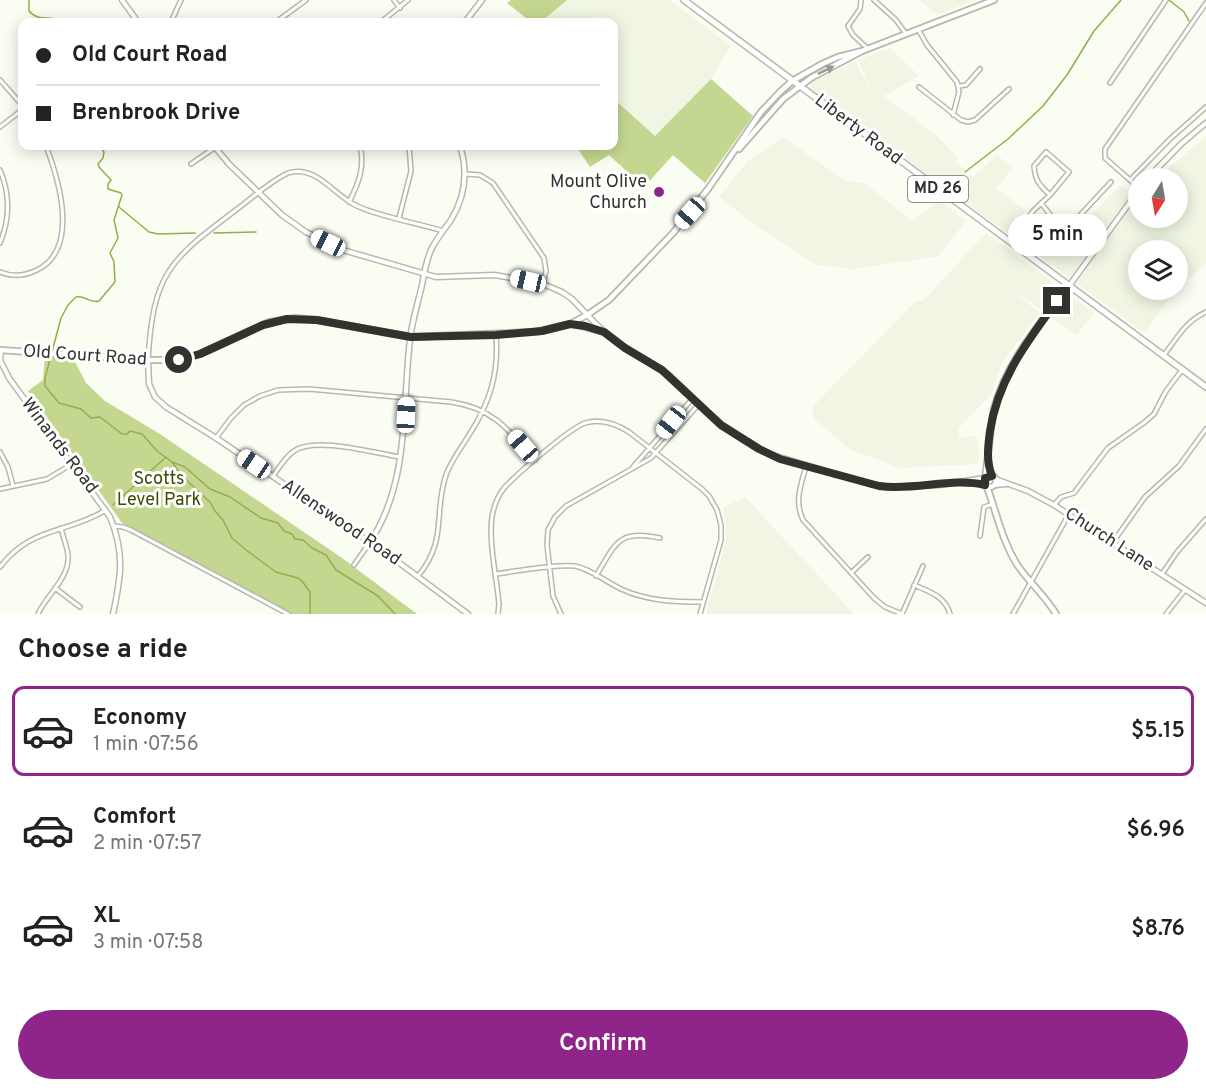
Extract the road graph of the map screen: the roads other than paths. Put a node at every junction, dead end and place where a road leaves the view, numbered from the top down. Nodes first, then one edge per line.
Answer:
1 (122, 0) edge
2 (181, 0) edge
3 (306, 0) edge
4 (394, 0) edge
5 (408, 0) edge
6 (482, 0) edge
7 (684, 0) edge
8 (861, 0) edge
9 (874, 0) edge
10 (994, 0) edge
11 (1166, 0) edge
12 (1206, 3) edge
13 (400, 8) junction
14 (135, 18) edge
15 (173, 18) edge
16 (281, 18) edge
17 (386, 18) edge
18 (468, 18) edge
19 (918, 29) junction
20 (906, 34) junction
21 (868, 49) junction
22 (861, 51) junction
23 (980, 69) dead end
24 (0, 80) edge
25 (792, 81) junction
26 (1110, 83) dead end
27 (799, 86) junction
28 (958, 86) junction
29 (919, 87) dead end
30 (1008, 89) dead end
31 (18, 100) edge
32 (1206, 107) edge
33 (18, 113) edge
34 (953, 115) junction
35 (1206, 123) edge
36 (0, 127) edge
37 (47, 150) edge
38 (210, 150) edge
39 (218, 150) edge
40 (361, 150) edge
41 (409, 150) edge
42 (461, 150) edge
43 (733, 155) junction
44 (191, 164) dead end
45 (1141, 168) edge
46 (1158, 168) edge
47 (0, 170) edge
48 (465, 174) junction
49 (1128, 178) edge
50 (1111, 182) dead end
51 (258, 194) junction
52 (1050, 195) junction
53 (349, 202) junction
54 (1041, 202) junction
55 (1128, 203) edge
56 (399, 218) junction
57 (443, 231) junction
58 (0, 243) edge
59 (1009, 243) junction
60 (0, 272) edge
61 (424, 274) junction
62 (543, 284) junction
63 (1068, 286) junction
64 (1206, 312) edge
65 (587, 315) junction
66 (570, 324) junction
67 (604, 332) junction
68 (496, 335) junction
69 (411, 337) junction
70 (0, 350) edge
71 (1163, 356) junction
72 (148, 360) junction
73 (1182, 370) junction
74 (1206, 387) edge
75 (406, 398) junction
76 (693, 398) junction
77 (699, 404) junction
78 (484, 411) junction
79 (1206, 429) edge
80 (216, 438) junction
81 (650, 449) junction
82 (0, 452) edge
83 (657, 454) junction
84 (400, 457) junction
85 (535, 460) junction
86 (72, 464) junction
87 (987, 464) junction
88 (806, 466) junction
89 (630, 470) junction
90 (273, 476) junction
91 (985, 478) junction
92 (994, 481) junction
93 (971, 482) junction
94 (13, 486) junction
95 (986, 486) junction
96 (0, 489) edge
97 (992, 502) junction
98 (1054, 505) junction
99 (106, 510) junction
100 (1069, 514) junction
101 (1206, 519) edge
102 (114, 526) junction
103 (61, 528) junction
104 (980, 537) dead end
105 (660, 538) dead end
106 (370, 542) junction
107 (1113, 542) junction
108 (868, 556) dead end
109 (354, 565) dead end
110 (923, 566) dead end
111 (0, 567) edge
112 (550, 568) junction
113 (851, 573) junction
114 (496, 574) junction
115 (1162, 574) junction
116 (418, 576) junction
117 (596, 576) junction
118 (1030, 582) junction
119 (914, 585) junction
120 (55, 588) junction
121 (1185, 590) junction
122 (703, 602) junction
123 (1206, 603) edge
124 (80, 607) dead end
125 (38, 614) edge
126 (113, 614) edge
127 (288, 614) edge
128 (468, 614) edge
129 (498, 614) edge
130 (561, 614) edge
131 (700, 614) edge
132 (902, 614) edge
133 (950, 614) edge
134 (1013, 614) edge
135 (1056, 614) edge
136 (1166, 614) edge

1 - 14 street
2 - 15 street
3 - 16 street
4 - 13 street
5 - 13 street
6 - 18 street
7 - 25 main road, Liberty Road / MD 26
8 - 21 street
9 - 20 street
10 - 19 main road, Old Court Road
11 - 26 street
12 - 49 street
13 - 17 street
19 - 20 main road, Old Court Road
19 - 28 street
20 - 21 main road, Old Court Road
21 - 22 main road, Old Court Road
22 - 25 main road, Old Court Road
27 -> 22 main road, Old Court Road
23 - 28 street
24 - 31 street
25 - 27 main road, Liberty Road / MD 26
25 - 43 main road, Old Court Road
27 - 43 main road, Old Court Road
27 - 59 main road, Liberty Road / MD 26
28 - 34 street
29 - 34 street
30 - 34 street
32 - 45 street
33 - 36 street
35 - 46 street
37 - 60 street
38 - 44 street
39 - 51 street
40 - 53 street
41 - 56 street
42 - 48 street
43 - 65 main road, Old Court Road
47 - 58 street
48 - 57 street
48 - 62 street
50 - 54 street
51 - 53 street
51 - 61 street
51 - 72 street
52 - 52 street
52 - 54 street
53 - 56 street
54 - 59 street
55 - 63 street
56 - 57 street
57 - 61 street
59 - 63 main road, Liberty Road / MD 26
61 - 62 street
61 - 69 street
62 - 65 street
63 - 71 main road, Liberty Road / MD 26
63 - 87 main road
64 - 71 street
65 - 66 main road, Old Court Road
65 - 67 street
66 - 67 main road
66 - 68 main road, Old Court Road
67 - 76 street
68 - 69 main road, Old Court Road
68 - 78 street
69 - 72 main road, Old Court Road
69 - 75 street
70 - 72 main road, Old Court Road
70 - 86 street, Winands Road
71 - 73 main road, Liberty Road / MD 26
72 - 80 street, Allenswood Road
73 - 74 main road, Liberty Road / MD 26
73 - 98 street
75 - 78 street
75 - 80 street
75 - 84 street
76 - 77 street
76 - 81 street
77 - 83 street
77 - 88 street
78 - 85 street
78 - 116 street
79 - 107 street
80 - 90 street, Allenswood Road
81 - 83 street
81 - 85 street
81 - 89 street
82 - 94 street
83 - 89 street
83 - 122 street
84 - 90 street
84 - 106 street
85 - 114 street
86 - 94 street
86 - 99 street, Winands Road
87 - 91 main road
87 - 92 main road
88 - 93 street
88 - 113 street
89 - 112 street
90 - 106 street, Allenswood Road
91 - 92 main road
91 - 93 street
91 - 95 main road
92 - 95 main road
92 - 97 main road
92 - 98 street, Church Lane
93 - 95 street
94 - 96 street
95 - 97 main road
97 - 104 street
97 - 118 main road
98 - 100 street, Church Lane
99 - 102 street, Winands Road
99 - 103 street
100 - 107 street, Church Lane
100 - 118 street
101 - 115 street
102 - 126 street, Winands Road
102 - 127 street
103 - 111 street
103 - 120 street
105 - 117 street
106 - 109 street
106 - 116 street, Allenswood Road
107 - 115 street, Church Lane
108 - 113 street
110 - 119 street
112 - 114 street
112 - 117 street
112 - 130 street
113 - 132 street
114 - 129 street
115 - 121 street, Church Lane
116 - 128 street, Allenswood Road
117 - 122 street
118 - 134 street
118 - 135 main road
119 - 132 street
119 - 133 street
120 - 124 street
120 - 125 street
121 - 123 street, Church Lane
121 - 136 street
122 - 131 street

